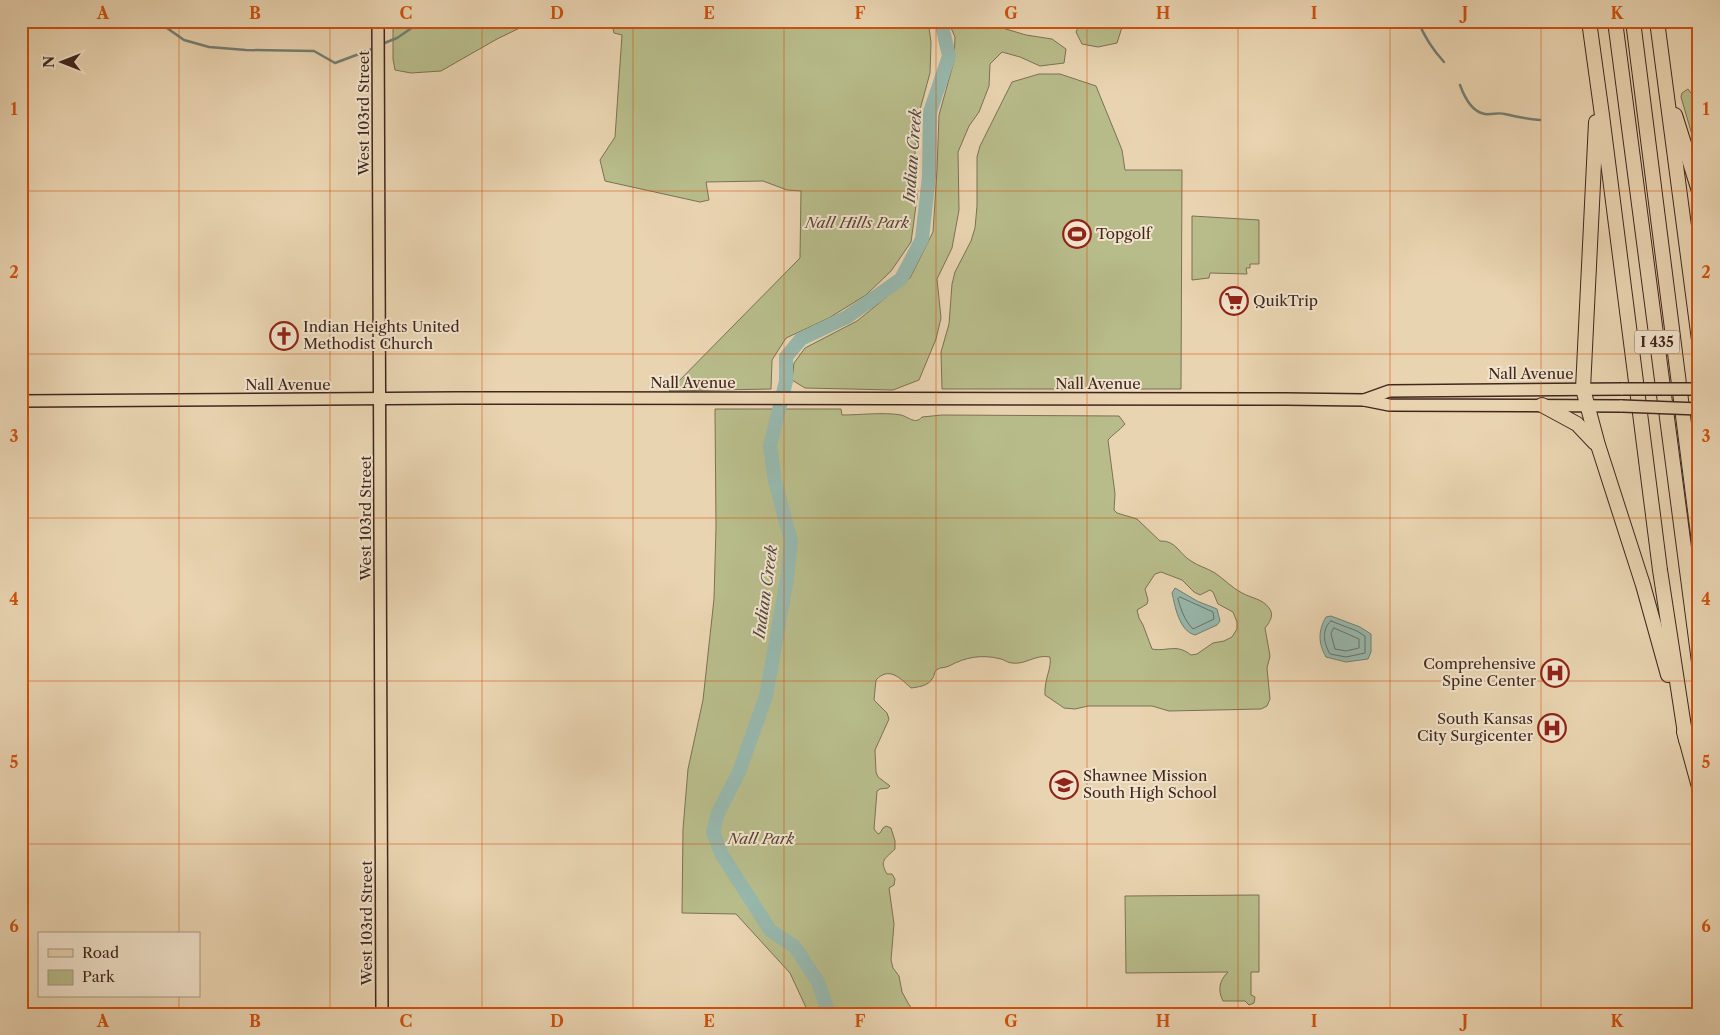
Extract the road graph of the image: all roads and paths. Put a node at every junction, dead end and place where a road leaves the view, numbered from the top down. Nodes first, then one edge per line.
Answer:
1 (378, 21) edge
2 (1589, 21) edge
3 (1616, 21) edge
4 (1632, 21) edge
5 (1657, 21) edge
6 (1597, 84) junction
7 (1665, 88) junction
8 (1699, 191) edge
9 (1699, 340) edge
10 (1583, 389) junction
11 (1699, 389) edge
12 (381, 399) junction
13 (1364, 400) junction
14 (21, 401) edge
15 (1587, 405) junction
16 (1542, 406) junction
17 (1699, 408) edge
18 (1598, 445) junction
19 (1699, 542) edge
20 (1699, 662) edge
21 (1686, 740) junction
22 (1699, 787) edge
23 (382, 1014) edge

1 - 12 main road, West 103rd Street
2 - 6 highway
3 - 20 highway, I 435
4 - 19 highway, I 435
5 - 7 highway
6 - 10 highway
6 - 21 highway
7 - 8 highway
7 - 9 highway
10 - 11 main road, Nall Avenue, bridge
10 - 13 main road, Nall Avenue
10 - 15 highway
12 - 13 main road, Nall Avenue
12 - 14 main road, Nall Avenue
12 - 23 main road, West 103rd Street
13 - 16 main road, Nall Avenue
15 - 16 main road, Nall Avenue
15 - 17 main road, Nall Avenue, bridge
15 - 18 highway
16 - 18 highway
18 - 21 highway
21 - 22 highway

